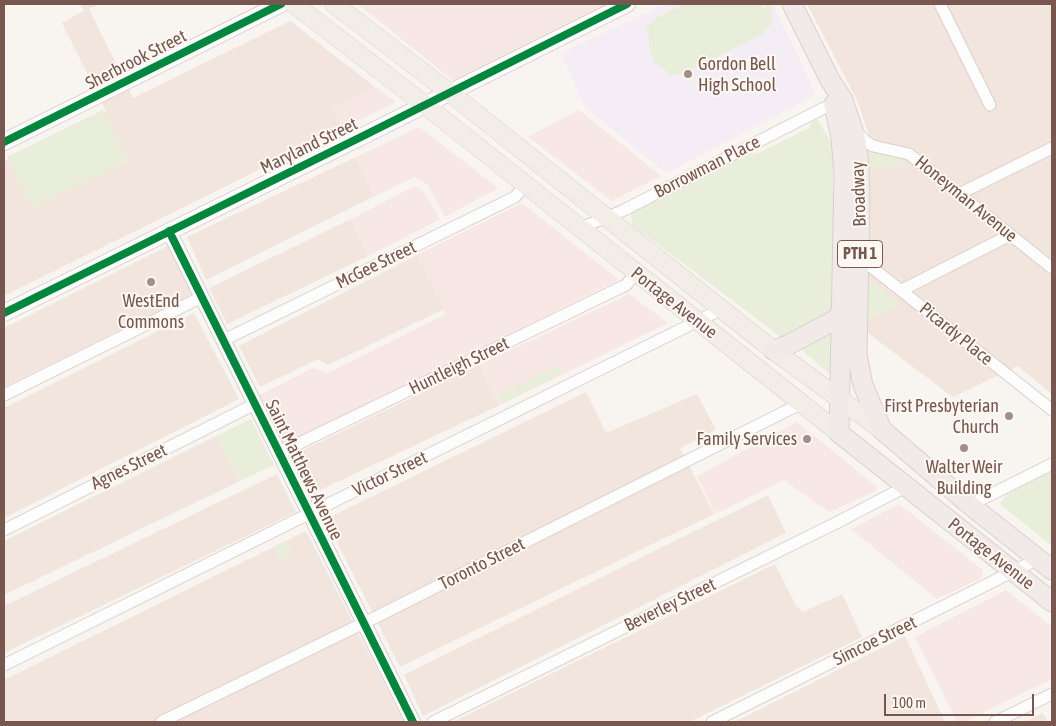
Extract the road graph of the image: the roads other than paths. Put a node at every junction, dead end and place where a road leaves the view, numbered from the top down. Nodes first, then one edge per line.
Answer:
1 (281, 4) edge
2 (294, 4) edge
3 (334, 4) edge
4 (627, 4) edge
5 (792, 4) edge
6 (940, 4) edge
7 (830, 80) junction
8 (449, 92) junction
9 (425, 105) junction
10 (834, 105) junction
11 (990, 105) dead end
12 (852, 126) junction
13 (4, 142) edge
14 (1052, 148) edge
15 (525, 185) junction
16 (959, 194) junction
17 (607, 218) junction
18 (580, 228) junction
19 (169, 231) junction
20 (1010, 235) junction
21 (860, 258) junction
22 (1052, 268) edge
23 (636, 273) junction
24 (902, 290) junction
25 (202, 297) junction
26 (722, 310) junction
27 (4, 313) edge
28 (842, 313) junction
29 (698, 322) junction
30 (224, 340) junction
31 (773, 350) junction
32 (4, 396) edge
33 (840, 399) junction
34 (802, 403) junction
35 (255, 404) junction
36 (1052, 410) edge
37 (882, 430) junction
38 (839, 433) junction
39 (279, 453) junction
40 (1052, 464) edge
41 (905, 486) junction
42 (970, 505) junction
43 (309, 514) junction
44 (4, 530) edge
45 (1045, 565) edge
46 (1014, 572) junction
47 (1052, 602) edge
48 (364, 624) junction
49 (4, 665) edge
50 (1052, 694) edge
51 (161, 722) edge
52 (412, 722) edge
53 (433, 722) edge
54 (712, 722) edge
55 (995, 722) edge

1 - 13 main road, Sherbrook Street
2 - 9 main road, Portage Avenue
3 - 8 main road, Portage Avenue
4 - 8 main road, Maryland Street
5 - 7 highway, Broadway / PTH 1
6 - 11 street
7 - 10 highway, Broadway / PTH 1
7 - 12 highway, Broadway / PTH 1
8 - 9 main road, Maryland Street
8 - 17 main road, Portage Avenue
9 - 15 main road, Portage Avenue
9 - 19 main road, Maryland Street
10 - 17 street, Borrowman Place
10 - 28 highway, Broadway / PTH 1
12 - 16 street, Honeyman Avenue
12 - 21 highway, Broadway / PTH 1
14 - 16 street
15 - 18 main road, Portage Avenue
15 - 30 street, McGee Street
16 - 20 street, Honeyman Avenue
17 - 18 street, Borrowman Place
17 - 26 main road, Portage Avenue
18 - 23 main road, Portage Avenue
19 - 25 street, Saint Matthews Avenue
19 - 27 main road, Maryland Street
20 - 22 street, Honeyman Avenue
20 - 24 street
21 - 24 street, Picardy Place
21 - 37 highway, Broadway / PTH 1
23 - 29 main road, Portage Avenue
23 - 39 street, Huntleigh Street
24 - 36 street, Picardy Place
25 - 30 street, Saint Matthews Avenue
25 - 32 street
26 - 29 street, Victor Street
26 - 31 main road, Portage Avenue
28 - 31 highway
28 - 33 highway, Broadway / PTH 1
29 - 34 main road, Portage Avenue
29 - 43 street, Victor Street
30 - 35 street, Saint Matthews Avenue
31 - 33 main road, Portage Avenue
33 - 37 main road, Portage Avenue
33 - 38 highway, Broadway / PTH 1
34 - 38 main road, Portage Avenue
34 - 48 street, Toronto Street
35 - 39 street, Saint Matthews Avenue
35 - 44 street, Agnes Street
37 - 42 highway, Portage Avenue / PTH 1
38 - 41 highway, Portage Avenue
39 - 43 street, Saint Matthews Avenue
40 - 42 street
41 - 46 highway, Portage Avenue
41 - 53 street, Beverley Street
42 - 45 highway, Portage Avenue / PTH 1
43 - 48 street, Saint Matthews Avenue
43 - 49 street, Victor Street
45 - 46 street, Simcoe Street
46 - 47 highway, Portage Avenue
46 - 54 street, Simcoe Street
48 - 51 street, Toronto Street
48 - 52 street, Saint Matthews Avenue
50 - 55 street

